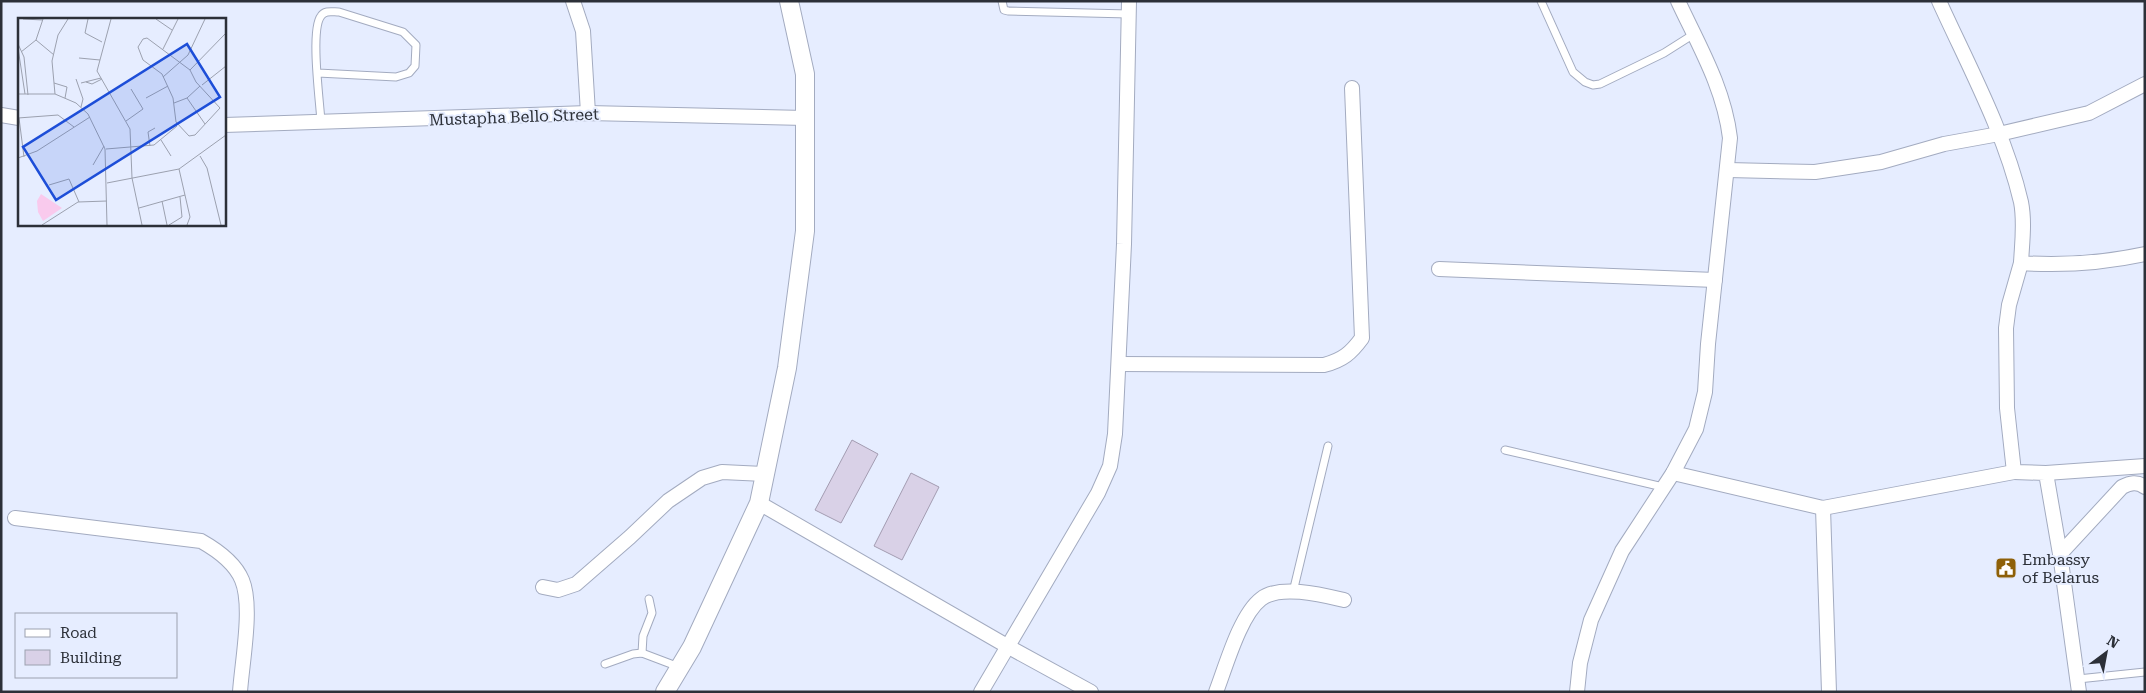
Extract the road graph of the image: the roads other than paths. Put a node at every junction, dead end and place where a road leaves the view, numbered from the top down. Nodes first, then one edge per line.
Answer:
1 (573, 1) edge
2 (789, 1) edge
3 (1002, 1) edge
4 (1541, 1) edge
5 (1678, 1) edge
6 (1939, 1) edge
7 (1129, 8) edge
8 (1694, 34) junction
9 (318, 73) junction
10 (2145, 84) edge
11 (1352, 88) dead end
12 (588, 113) junction
13 (1, 115) edge
14 (18, 118) edge
15 (805, 118) junction
16 (321, 122) junction
17 (225, 125) edge
18 (1999, 134) junction
19 (1728, 170) junction
20 (2145, 254) edge
21 (2021, 263) junction
22 (1439, 269) dead end
23 (1716, 280) junction
24 (1119, 364) junction
25 (1328, 446) dead end
26 (1505, 450) dead end
27 (2145, 466) edge
28 (2014, 472) junction
29 (1673, 473) junction
30 (2046, 473) junction
31 (765, 474) junction
32 (2145, 487) edge
33 (1663, 488) junction
34 (759, 503) junction
35 (1823, 508) junction
36 (15, 518) dead end
37 (2060, 554) junction
38 (543, 587) dead end
39 (1293, 592) junction
40 (649, 599) dead end
41 (1344, 600) dead end
42 (1007, 646) junction
43 (642, 653) junction
44 (604, 664) dead end
45 (680, 668) junction
46 (2145, 672) edge
47 (2078, 686) edge
48 (240, 692) edge
49 (665, 692) edge
50 (980, 692) edge
51 (1091, 692) edge
52 (1216, 692) edge
53 (1577, 692) edge
54 (1829, 692) edge

1 - 12 street
2 - 15 street
3 - 7 lane
4 - 8 lane
5 - 8 street
6 - 18 street
7 - 24 street
8 - 19 street
9 - 9 lane
9 - 16 lane
10 - 18 street
11 - 24 street
12 - 15 street, Mustapha Bello Street
12 - 16 street, Mustapha Bello Street
13 - 14 street
15 - 31 street
16 - 17 street, Mustapha Bello Street
18 - 19 street
18 - 21 street
19 - 23 street
20 - 21 street
21 - 28 street
22 - 23 street
23 - 29 street
24 - 42 street
25 - 39 lane
26 - 33 lane
27 - 30 street
28 - 30 street
28 - 35 street
29 - 33 street
29 - 35 street
30 - 37 street
31 - 34 street
31 - 38 street
32 - 37 street
33 - 53 street
34 - 42 street
34 - 45 street
35 - 54 street
36 - 48 street
37 - 47 street
39 - 41 street
39 - 52 street
40 - 43 lane
42 - 50 street
42 - 51 street
43 - 44 lane
43 - 45 lane
45 - 49 street
46 - 47 lane

